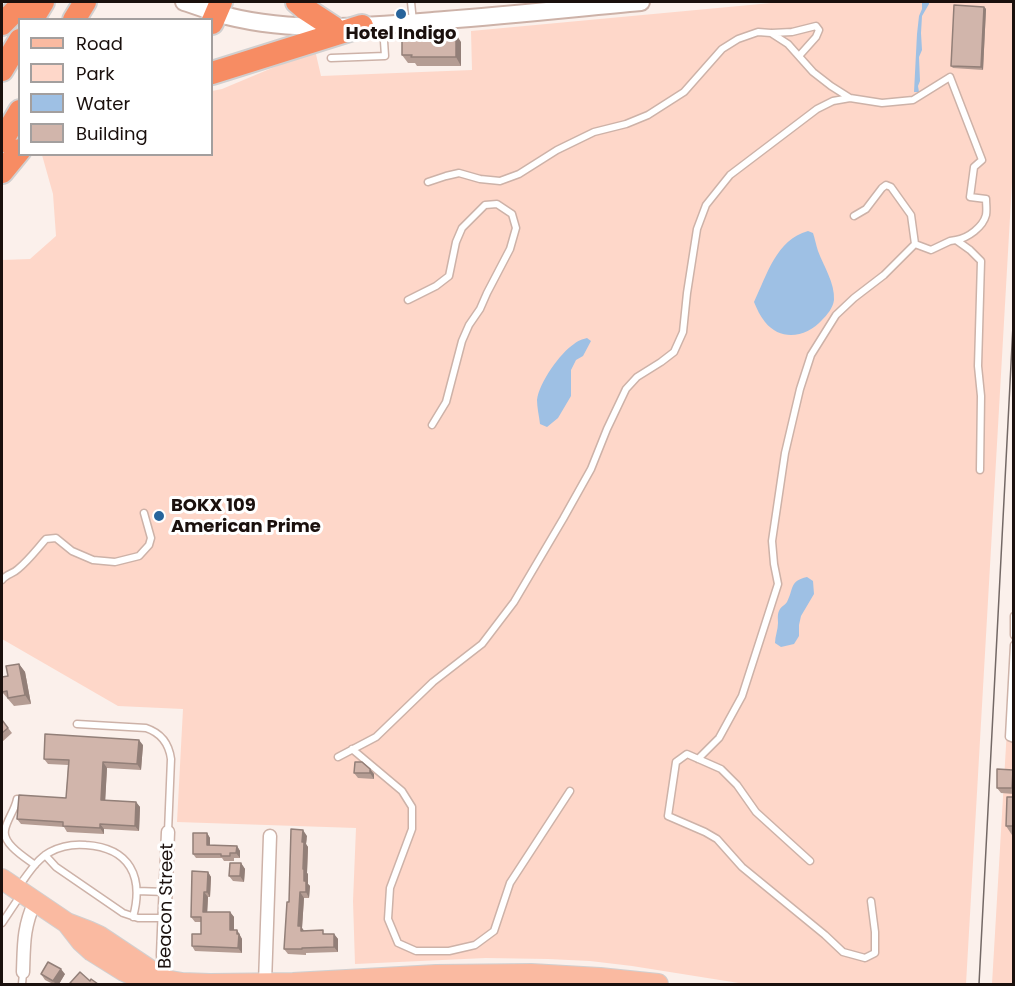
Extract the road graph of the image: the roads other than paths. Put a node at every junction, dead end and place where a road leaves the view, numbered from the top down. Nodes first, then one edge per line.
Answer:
1 (24, 2) edge
2 (43, 2) edge
3 (85, 2) edge
4 (184, 2) edge
5 (297, 2) edge
6 (411, 2) edge
7 (641, 2) edge
8 (216, 12) edge
9 (33, 18) edge
10 (75, 18) edge
11 (413, 22) junction
12 (2, 24) edge
13 (373, 26) junction
14 (333, 27) junction
15 (771, 33) junction
16 (18, 43) edge
17 (800, 56) junction
18 (331, 58) dead end
19 (3, 67) edge
20 (213, 73) edge
21 (850, 98) junction
22 (18, 114) edge
23 (2, 141) edge
24 (18, 152) edge
25 (2, 172) edge
26 (428, 182) dead end
27 (854, 216) dead end
28 (956, 240) junction
29 (915, 244) junction
30 (408, 300) dead end
31 (432, 425) dead end
32 (980, 470) dead end
33 (144, 513) dead end
34 (2, 580) edge
35 (1014, 616) edge
36 (1014, 635) edge
37 (1014, 645) edge
38 (77, 724) dead end
39 (1014, 739) edge
40 (352, 749) junction
41 (338, 757) dead end
42 (698, 759) junction
43 (570, 791) dead end
44 (17, 799) edge
45 (168, 832) joint
46 (270, 836) dead end
47 (45, 855) junction
48 (810, 861) dead end
49 (35, 865) junction
50 (19, 890) edge
51 (137, 891) junction
52 (166, 892) junction
53 (871, 901) dead end
54 (133, 917) junction
55 (165, 918) junction
56 (2, 923) edge
57 (67, 923) junction
58 (104, 959) junction
59 (22, 978) edge
60 (165, 983) edge
61 (265, 983) edge
62 (130, 984) edge
63 (293, 984) edge
64 (658, 984) edge

1 - 12 highway
2 - 9 highway
3 - 10 highway
4 - 8 main road
5 - 14 highway
6 - 11 lane
7 - 11 main road
8 - 14 main road
11 - 13 main road
13 - 14 main road
13 - 18 lane
13 - 20 highway
15 - 17 lane
15 - 17 lane
15 - 26 lane
16 - 19 highway
17 - 21 lane
21 - 28 lane
21 - 40 lane
22 - 23 highway
24 - 25 highway
27 - 29 lane
28 - 29 lane
28 - 32 lane
29 - 42 lane
30 - 31 lane
33 - 34 lane
35 - 36 lane
37 - 39 lane
38 - 45 lane
40 - 41 lane
40 - 43 lane
42 - 48 lane
42 - 53 lane
44 - 49 lane
45 - 52 street, Beacon Street
46 - 61 street
47 - 49 lane
47 - 51 lane
47 - 54 lane
49 - 50 lane
50 - 56 lane
50 - 57 main road
50 - 59 street
51 - 52 lane
51 - 54 lane
52 - 55 street, Beacon Street
54 - 55 lane
55 - 60 street, Beacon Street
57 - 58 main road
57 - 60 main road
58 - 60 main road
58 - 62 main road
60 - 61 main road
61 - 63 main road
63 - 64 main road

